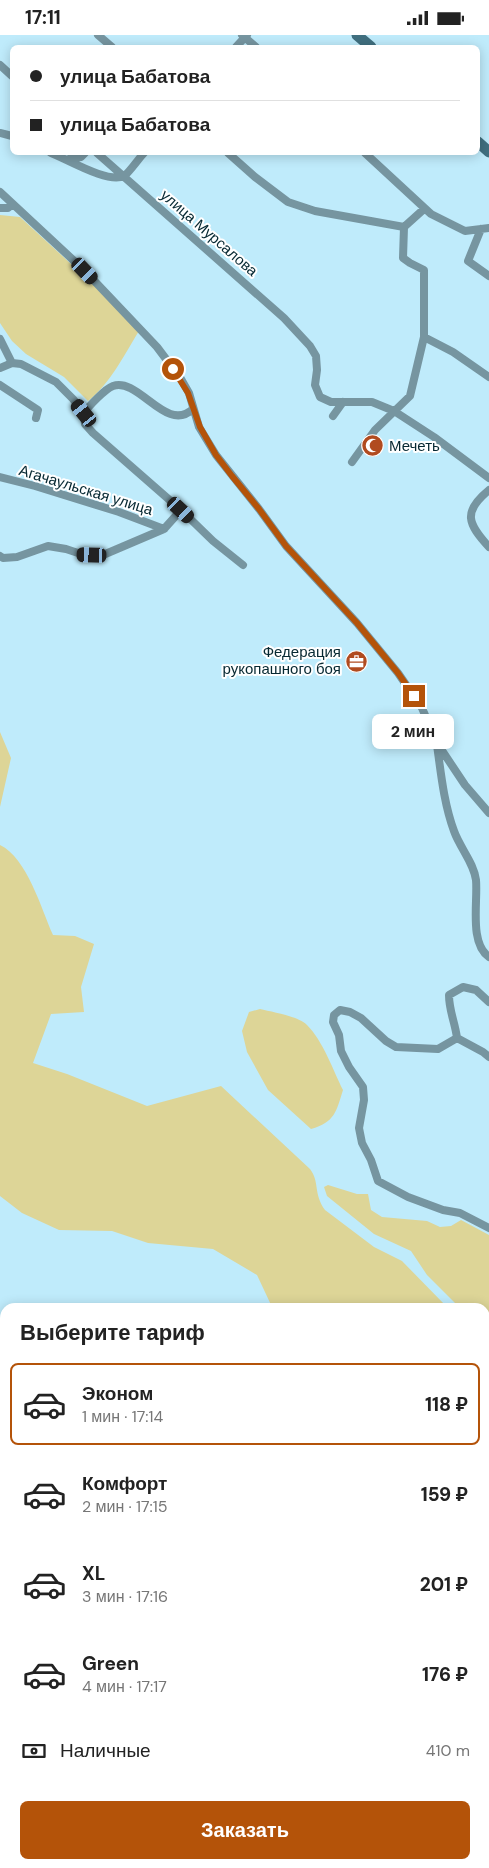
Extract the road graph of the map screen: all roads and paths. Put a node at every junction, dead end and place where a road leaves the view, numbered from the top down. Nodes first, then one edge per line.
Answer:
1 (98, 35) edge
2 (245, 36) edge
3 (110, 45) edge
4 (254, 45) edge
5 (0, 65) edge
6 (10, 74) edge
7 (56, 155) edge
8 (82, 155) edge
9 (99, 155) edge
10 (142, 155) edge
11 (230, 155) edge
12 (367, 155) edge
13 (67, 159) junction
14 (124, 176) junction
15 (0, 192) edge
16 (13, 204) junction
17 (0, 208) edge
18 (424, 209) junction
19 (404, 227) junction
20 (485, 228) edge
21 (489, 276) edge
22 (424, 337) junction
23 (0, 339) edge
24 (12, 363) junction
25 (0, 368) edge
26 (489, 377) edge
27 (0, 385) edge
28 (343, 402) junction
29 (193, 409) junction
30 (394, 411) junction
31 (84, 413) junction
32 (333, 416) dead end
33 (36, 418) dead end
34 (352, 462) dead end
35 (0, 477) edge
36 (489, 477) edge
37 (489, 490) edge
38 (181, 510) junction
39 (164, 529) junction
40 (489, 547) edge
41 (0, 556) edge
42 (243, 565) dead end
43 (437, 743) junction
44 (489, 813) edge
45 (489, 957) edge
46 (489, 1002) edge
47 (457, 1038) junction
48 (489, 1057) edge
49 (489, 1228) edge

1 - 3 street
2 - 4 street
5 - 6 street
7 - 13 street
8 - 13 street
9 - 14 street, улица Мурсалова
10 - 14 street
11 - 19 street
12 - 18 street
13 - 14 street
14 - 28 street, улица Мурсалова
15 - 16 street
16 - 17 street
16 - 29 street
18 - 19 street
18 - 20 street
19 - 22 street
20 - 21 street
22 - 26 street
22 - 30 street
23 - 24 street
24 - 25 street
24 - 31 street
27 - 33 street
28 - 30 street
28 - 32 street
29 - 31 street
29 - 43 street
30 - 34 street
30 - 36 street
31 - 38 street
35 - 39 street, Агачаульская улица
37 - 40 street
38 - 39 street, Агачаульская улица
38 - 42 street
39 - 41 street, Агачаульская улица
43 - 44 street
43 - 45 street
46 - 47 street
47 - 48 street
47 - 49 street

